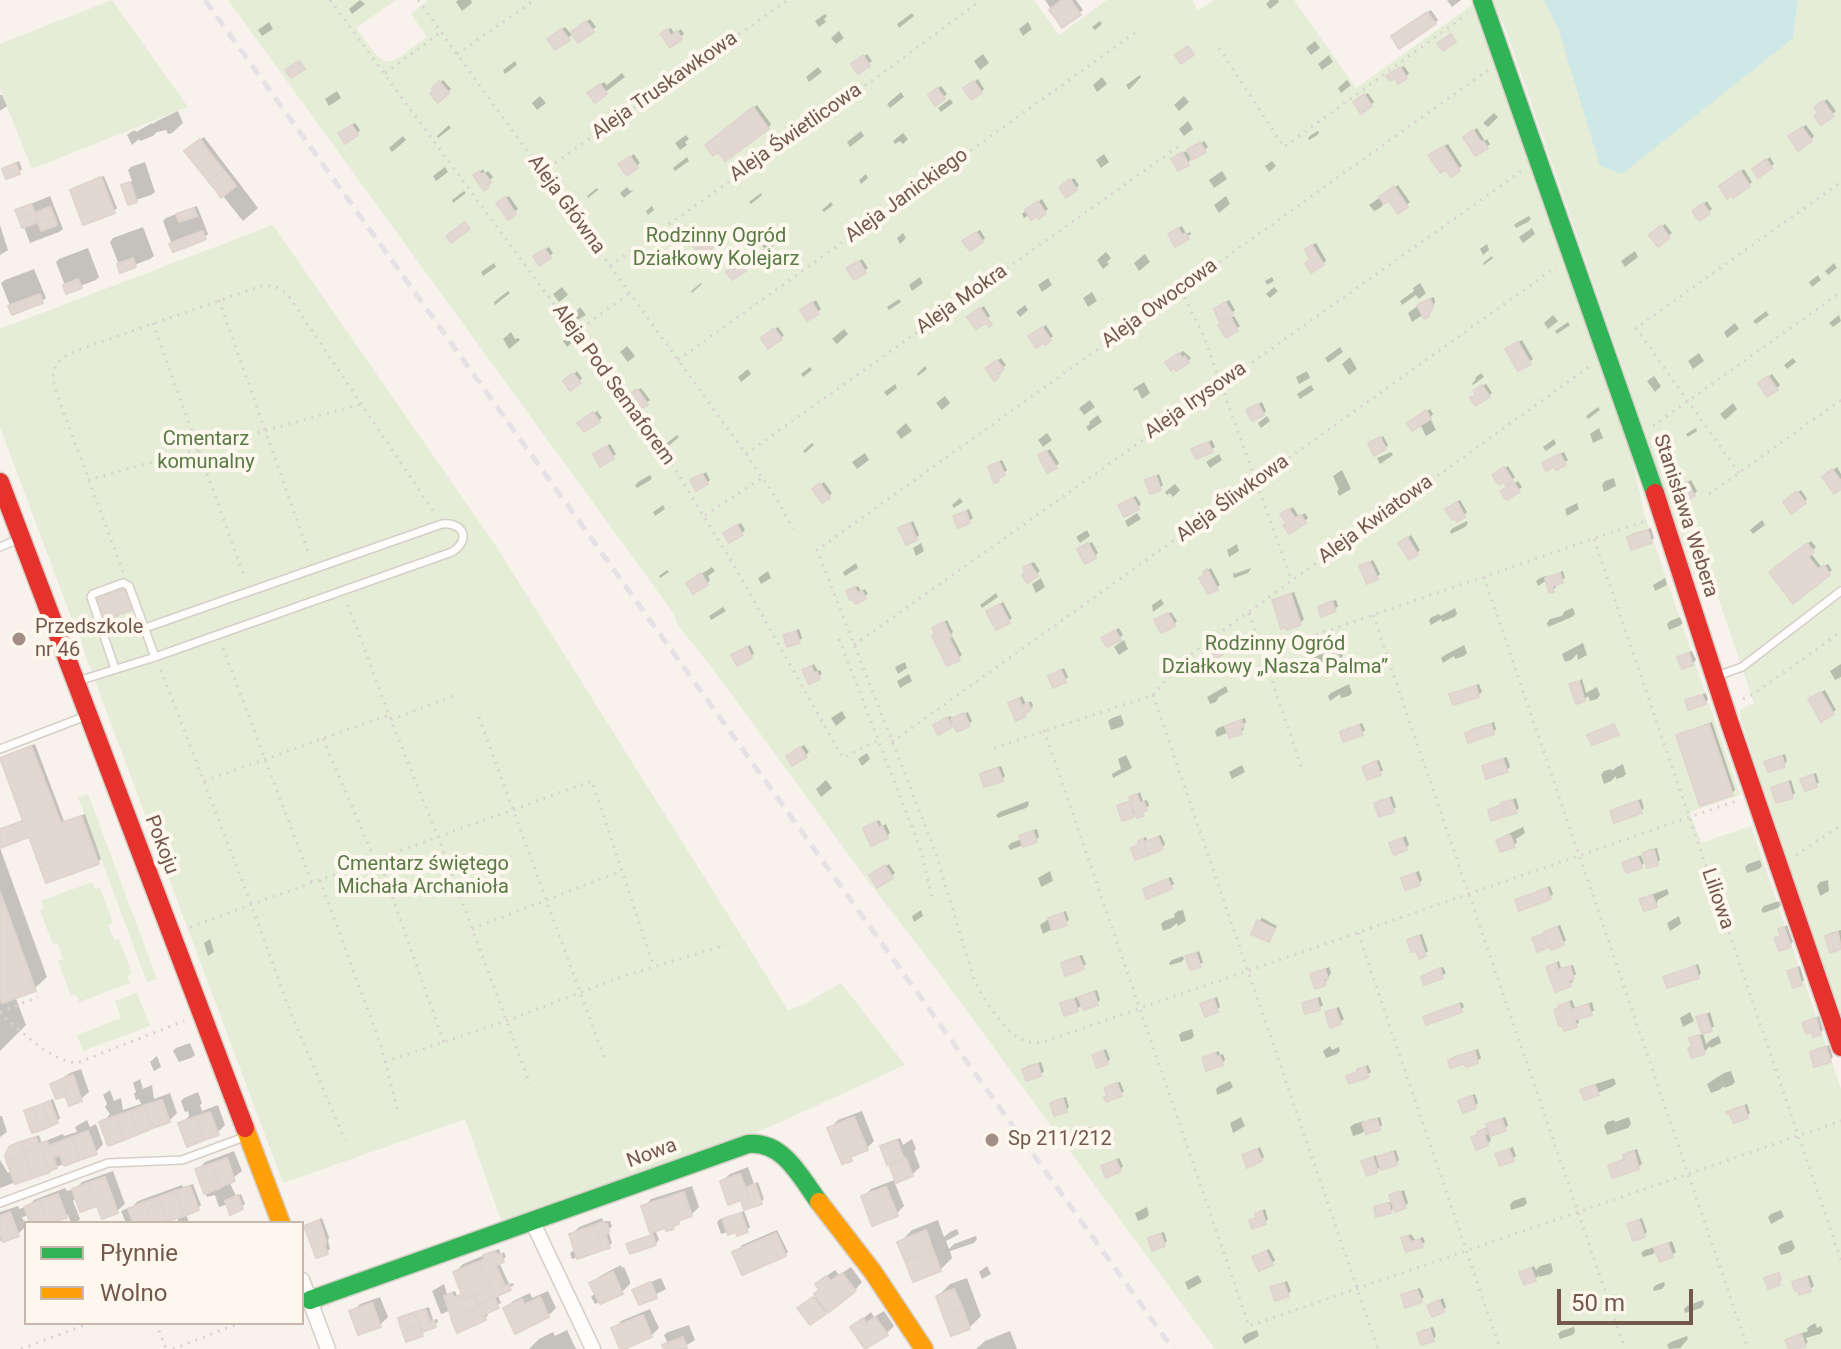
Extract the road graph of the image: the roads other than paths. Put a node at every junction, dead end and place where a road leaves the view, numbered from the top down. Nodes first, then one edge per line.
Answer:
1 (1483, 4) edge
2 (0, 482) edge
3 (21, 539) junction
4 (0, 547) edge
5 (1841, 591) edge
6 (145, 628) junction
7 (155, 657) junction
8 (115, 669) junction
9 (1715, 677) junction
10 (76, 682) junction
11 (88, 715) junction
12 (0, 749) edge
13 (1841, 1047) edge
14 (248, 1136) junction
15 (0, 1203) edge
16 (280, 1221) edge
17 (532, 1221) junction
18 (304, 1285) edge
19 (310, 1300) junction
20 (328, 1349) edge
21 (593, 1349) edge
22 (924, 1349) edge

1 - 9 street, Stanisława Webera
2 - 3 street, Pokoju
3 - 4 lane
3 - 10 street, Pokoju
5 - 9 lane
6 - 7 lane
6 - 7 lane
6 - 8 lane
7 - 8 lane
8 - 10 lane
9 - 13 street, Stanisława Webera
10 - 11 street, Pokoju
11 - 12 lane
11 - 14 street, Pokoju
14 - 15 lane
14 - 16 street, Pokoju
17 - 19 street, Nowa
17 - 21 street
17 - 22 street, Nowa
18 - 19 street
19 - 20 street

